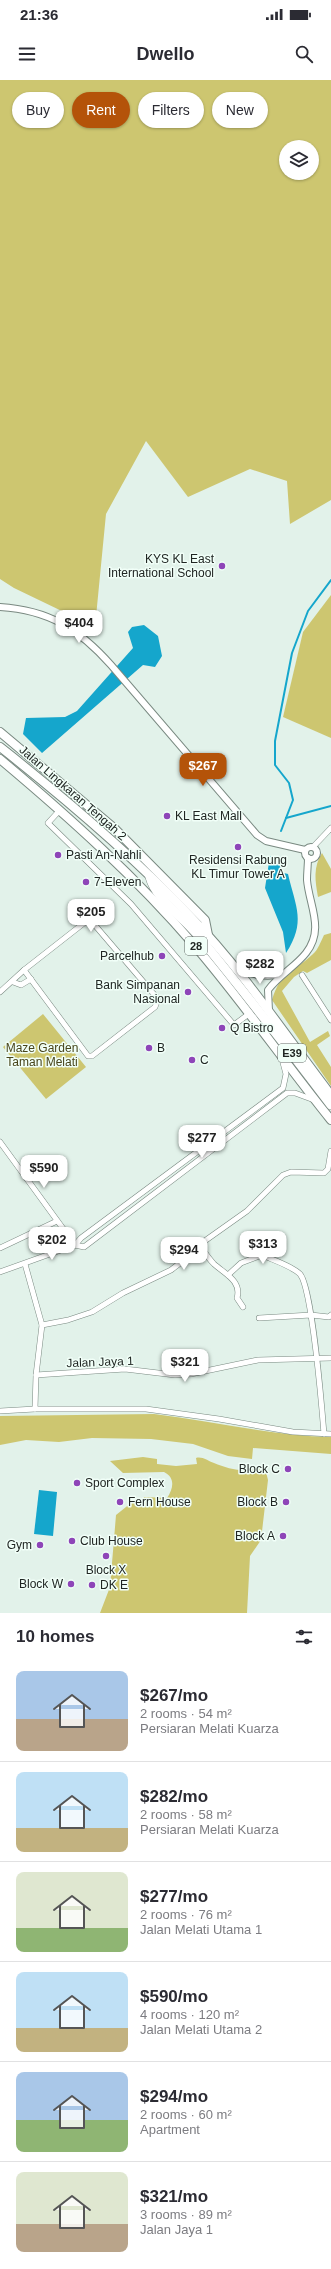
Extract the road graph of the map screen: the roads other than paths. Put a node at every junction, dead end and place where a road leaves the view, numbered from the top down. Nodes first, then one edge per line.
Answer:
1 (0, 607) edge
2 (0, 732) edge
3 (0, 747) edge
4 (0, 759) edge
5 (60, 810) junction
6 (331, 828) edge
7 (313, 847) junction
8 (305, 850) junction
9 (308, 858) junction
10 (150, 877) junction
11 (208, 935) junction
12 (24, 970) junction
13 (237, 970) junction
14 (283, 973) junction
15 (302, 975) dead end
16 (31, 979) junction
17 (13, 982) junction
18 (0, 992) edge
19 (250, 1013) junction
20 (269, 1014) junction
21 (331, 1020) edge
22 (280, 1054) junction
23 (331, 1095) edge
24 (315, 1101) junction
25 (331, 1105) edge
26 (331, 1120) edge
27 (0, 1142) edge
28 (331, 1151) edge
29 (330, 1171) edge
30 (57, 1221) junction
31 (75, 1245) junction
32 (201, 1247) junction
33 (0, 1248) edge
34 (25, 1264) junction
35 (0, 1272) edge
36 (228, 1275) junction
37 (243, 1307) dead end
38 (311, 1314) junction
39 (331, 1315) edge
40 (259, 1318) dead end
41 (42, 1324) junction
42 (331, 1358) edge
43 (315, 1360) junction
44 (36, 1375) junction
45 (35, 1409) junction
46 (0, 1412) edge
47 (324, 1434) junction
48 (331, 1434) edge

1 - 8 street
2 - 11 highway
3 - 10 highway, Jalan Lingkaran Tengah 2 / 28
4 - 5 highway, Jalan Lingkaran Tengah 2 / 28
5 - 19 highway, Jalan Lingkaran Tengah 2 / 28
5 - 19 street
6 - 7 street
7 - 8 street
7 - 9 street
8 - 9 street
9 - 14 street
10 - 11 highway, Jalan Lingkaran Tengah 2 / 28
10 - 25 highway, E39
11 - 13 highway, Jalan Lingkaran Tengah 2 / 28
12 - 16 street
12 - 16 street
12 - 17 street
13 - 14 street
13 - 20 highway, Jalan Lingkaran Tengah 2 / 28
14 - 20 street
15 - 21 street
16 - 17 street
17 - 18 street
19 - 22 highway, Jalan Lingkaran Tengah 2 / 28
20 - 23 highway, Jalan Lingkaran Tengah 2 / 28
22 - 24 highway, Jalan Lingkaran Tengah 2 / 28
22 - 31 street
24 - 26 highway, Jalan Lingkaran Tengah 2 / 28
24 - 31 street
27 - 30 street
28 - 29 street
29 - 32 street
30 - 31 street
30 - 33 street
31 - 34 street
32 - 36 street
32 - 41 street
34 - 35 street
34 - 41 street
36 - 37 street
36 - 38 street
38 - 39 street
38 - 40 street
38 - 43 street
41 - 44 street
42 - 43 street, Jalan Jaya 1
43 - 44 street, Jalan Jaya 1
43 - 47 street
44 - 45 street
45 - 46 street
45 - 47 street
47 - 48 street

